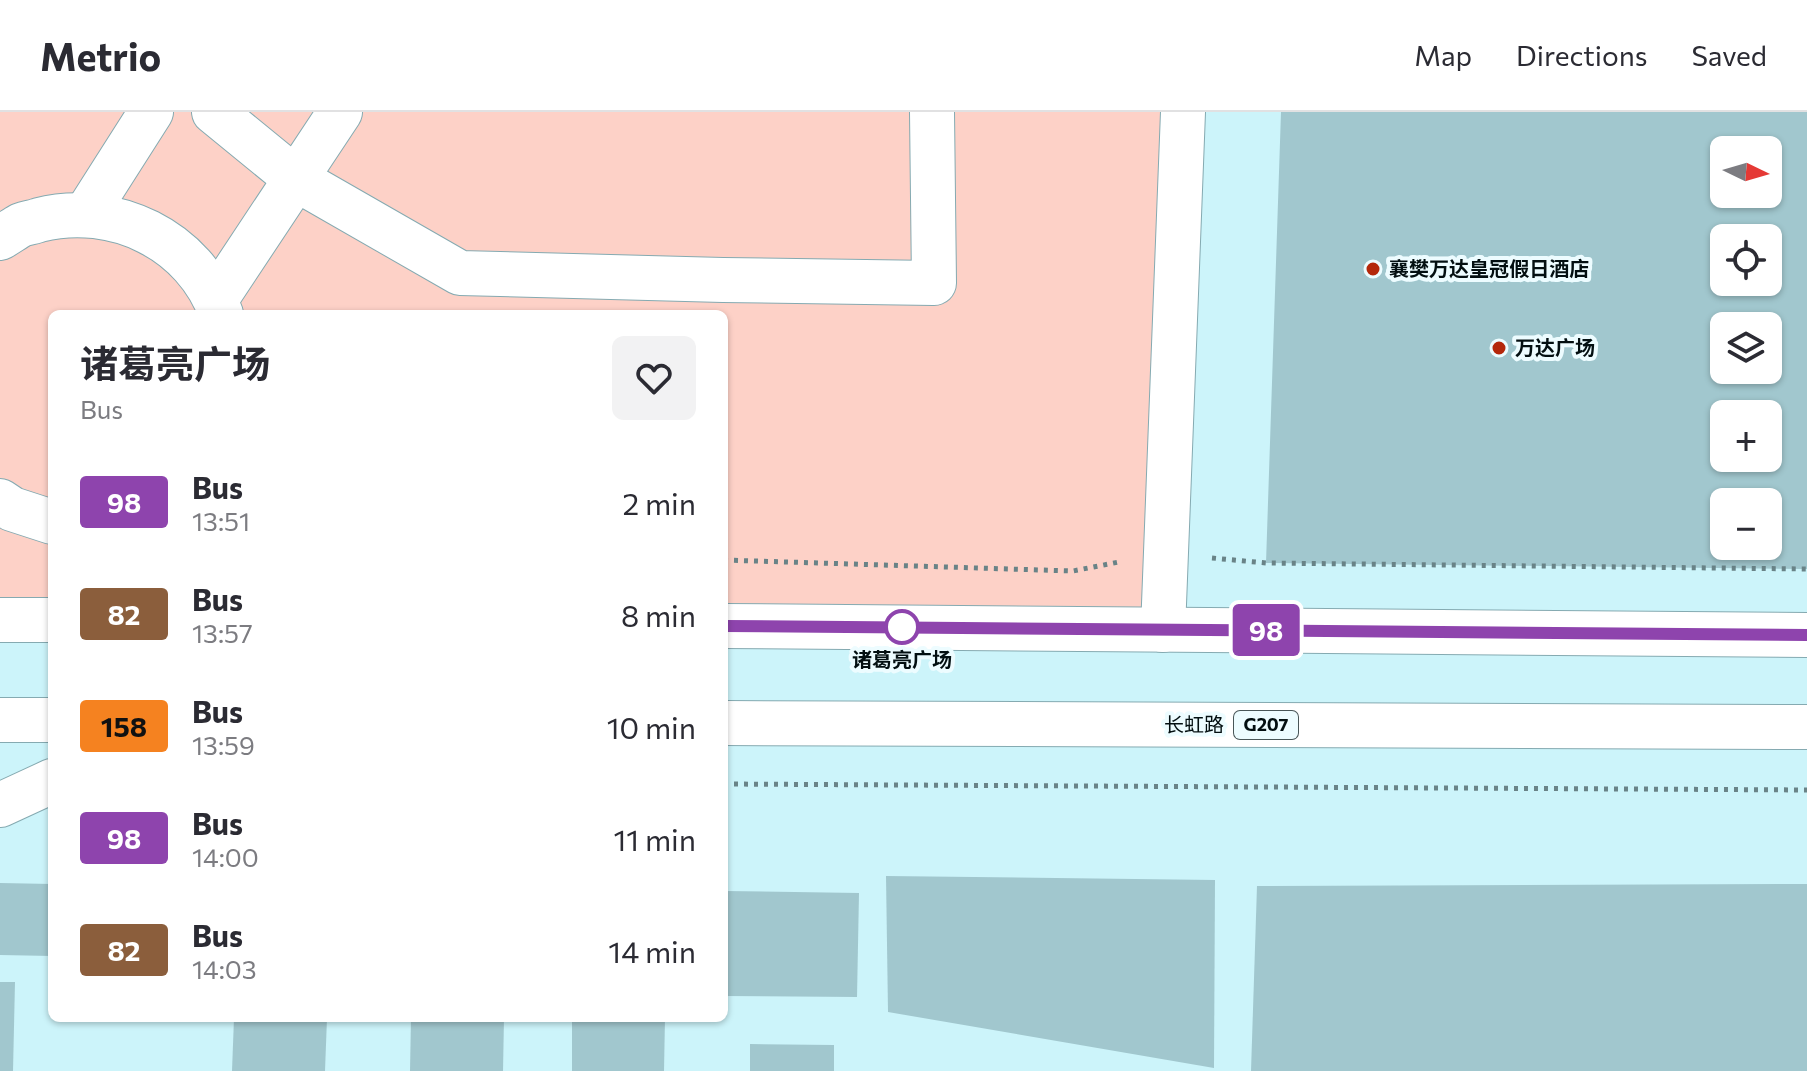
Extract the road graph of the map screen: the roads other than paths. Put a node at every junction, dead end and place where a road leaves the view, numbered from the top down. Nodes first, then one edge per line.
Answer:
1 (151, 112) edge
2 (214, 112) edge
3 (340, 112) edge
4 (932, 112) edge
5 (1183, 112) edge
6 (296, 179) junction
7 (86, 214) junction
8 (0, 238) edge
9 (219, 307) edge
10 (0, 501) edge
11 (48, 521) edge
12 (0, 620) edge
13 (48, 620) edge
14 (728, 626) edge
15 (1163, 630) junction
16 (1807, 635) edge
17 (0, 720) edge
18 (48, 720) edge
19 (728, 723) edge
20 (1807, 727) edge
21 (48, 783) edge
22 (0, 805) edge

1 - 7 main road
2 - 6 main road
3 - 6 main road
4 - 6 main road
5 - 15 main road
6 - 9 main road
7 - 8 main road
7 - 9 main road
10 - 11 main road
12 - 13 main road
14 - 15 main road
15 - 16 main road
17 - 18 main road
19 - 20 main road, 长虹路 / G207
21 - 22 main road

